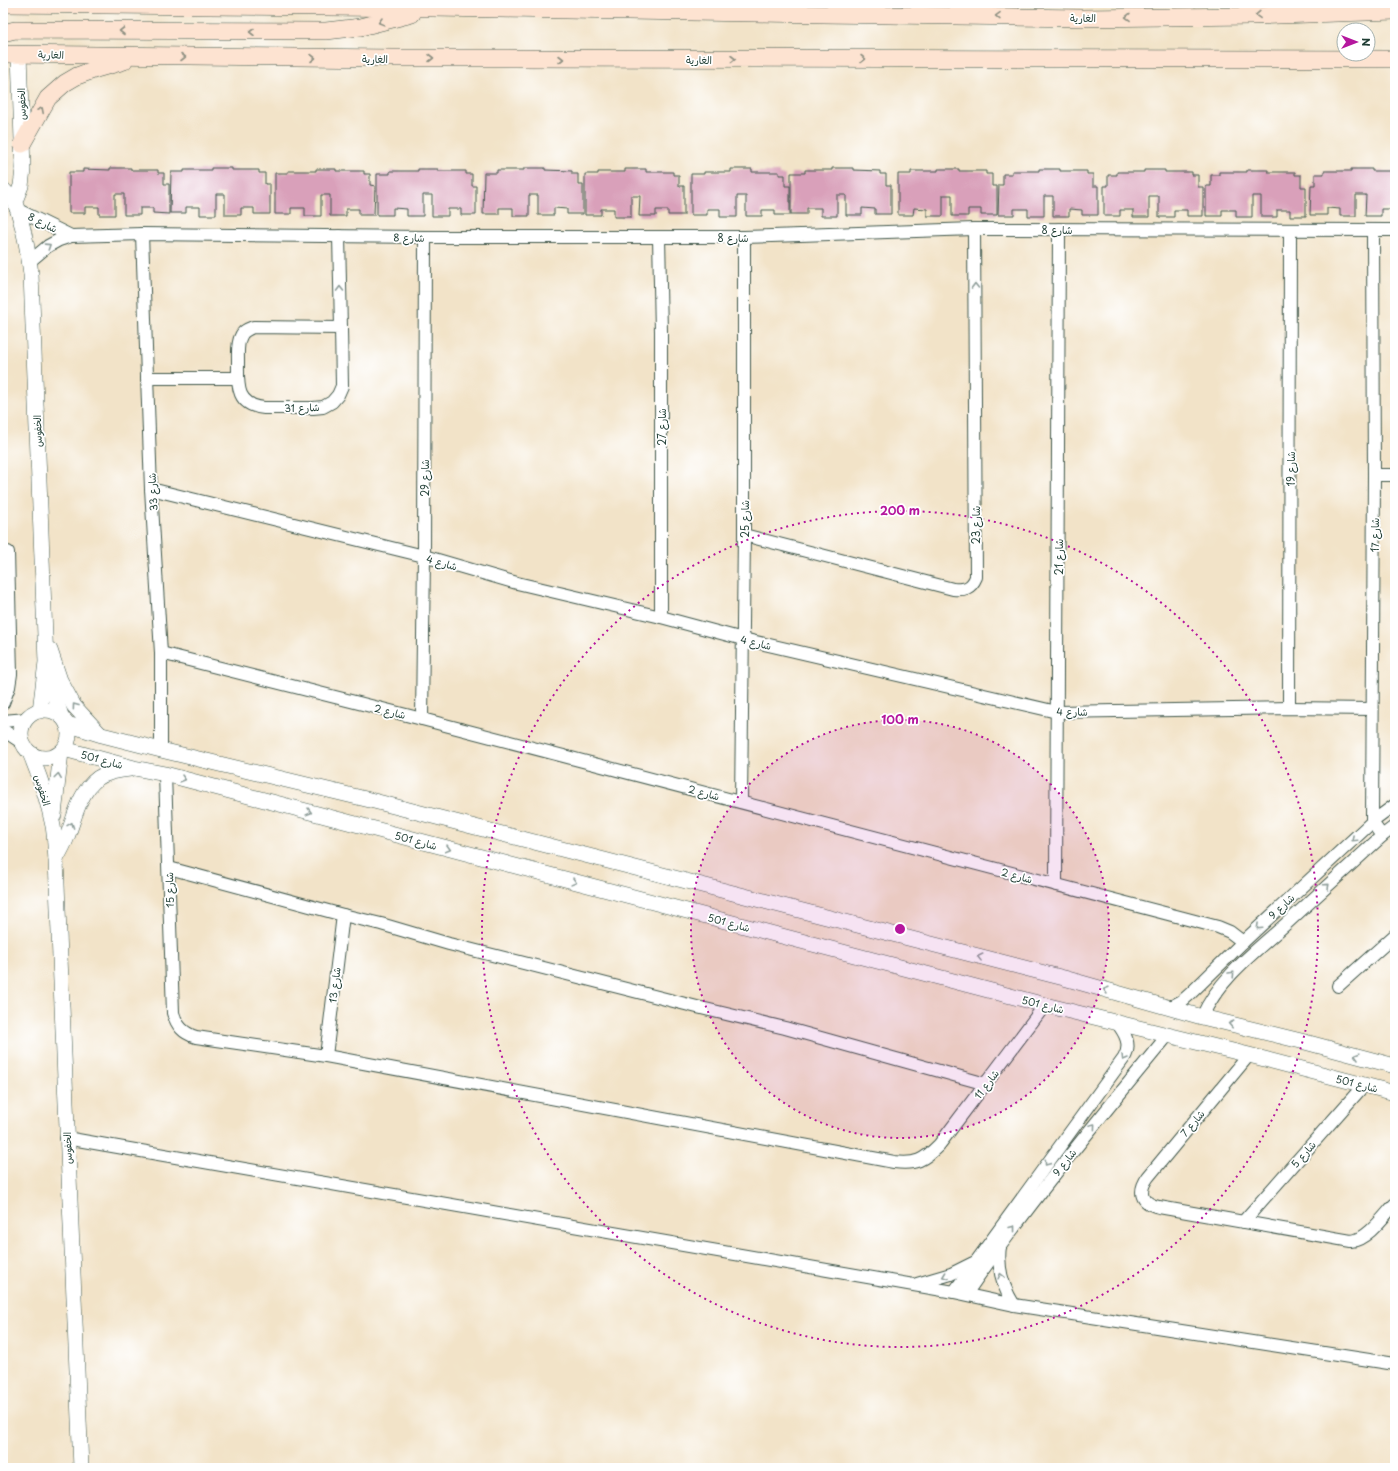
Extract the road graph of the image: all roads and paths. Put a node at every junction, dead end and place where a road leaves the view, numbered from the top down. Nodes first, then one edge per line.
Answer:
1 (11, 4) edge
2 (432, 8) junction
3 (1395, 10) edge
4 (11, 32) edge
5 (11, 54) edge
6 (144, 56) junction
7 (1395, 59) edge
8 (22, 144) junction
9 (3, 188) edge
10 (16, 205) junction
11 (974, 229) junction
12 (1059, 229) junction
13 (1395, 230) edge
14 (1290, 231) junction
15 (1373, 231) junction
16 (142, 234) junction
17 (71, 236) junction
18 (339, 236) junction
19 (658, 236) junction
20 (425, 237) junction
21 (744, 237) junction
22 (29, 262) junction
23 (341, 328) junction
24 (147, 378) junction
25 (238, 378) junction
26 (1374, 475) junction
27 (1395, 475) edge
28 (151, 489) junction
29 (744, 535) junction
30 (8, 552) dead end
31 (424, 556) junction
32 (661, 617) junction
33 (45, 633) junction
34 (743, 639) junction
35 (161, 653) junction
36 (46, 662) junction
37 (3, 703) edge
38 (1289, 708) junction
39 (1372, 709) junction
40 (40, 711) junction
41 (1057, 712) junction
42 (422, 718) junction
43 (27, 719) junction
44 (64, 720) junction
45 (3, 721) edge
46 (3, 730) edge
47 (102, 735) junction
48 (27, 748) junction
49 (161, 750) junction
50 (62, 751) junction
51 (134, 768) junction
52 (165, 774) junction
53 (741, 802) junction
54 (1395, 805) edge
55 (1372, 822) junction
56 (1395, 826) edge
57 (53, 828) junction
58 (1382, 836) junction
59 (56, 860) junction
60 (169, 868) junction
61 (1056, 885) junction
62 (343, 915) junction
63 (1395, 935) edge
64 (1243, 942) junction
65 (1338, 986) dead end
66 (1045, 1005) junction
67 (1169, 1008) junction
68 (1202, 1017) junction
69 (1117, 1023) junction
70 (1168, 1035) junction
71 (1249, 1055) junction
72 (326, 1056) junction
73 (1395, 1066) edge
74 (986, 1084) junction
75 (1364, 1085) junction
76 (1395, 1093) edge
77 (66, 1138) junction
78 (923, 1159) joint
79 (1395, 1204) edge
80 (1243, 1222) junction
81 (1000, 1245) junction
82 (974, 1263) junction
83 (914, 1285) junction
84 (954, 1292) junction
85 (966, 1294) junction
86 (1014, 1305) junction
87 (1395, 1364) edge
88 (81, 1468) edge

1 - 2 main road, الغارية
1 - 4 main road
3 -> 2 main road, الغارية
2 -> 4 main road
4 - 5 main road
5 - 6 main road, الغارية
5 - 8 street, الخفوس
6 -> 7 main road, الغارية
8 -> 6 main road
8 - 10 street, الخفوس
9 - 10 street, الخفوس
10 - 17 street, شارع 8
10 - 22 street, الخفوس
11 - 12 street, شارع 8
11 - 21 street, شارع 8
29 -> 11 street, شارع 23
12 - 14 street, شارع 8
12 - 41 street, شارع 21
13 - 15 street, شارع 8
14 - 15 street, شارع 8
14 - 38 street, شارع 19
15 - 26 street, شارع 17
16 - 17 street, شارع 8
16 - 18 street, شارع 8
16 - 24 street, شارع 33
22 -> 17 street, شارع 8
18 - 20 street, شارع 8
23 -> 18 street, شارع 31
19 - 20 street, شارع 8
19 - 21 street, شارع 8
19 - 32 street, شارع 27
20 - 31 street, شارع 29
21 - 29 street, شارع 25
22 - 33 street, الخفوس
23 - 25 street, شارع 31
23 - 25 street, شارع 31
24 - 25 street
24 - 28 street, شارع 33
26 - 27 street
26 - 39 street, شارع 17
28 - 31 street, شارع 4
28 - 35 street, شارع 33
29 - 34 street, شارع 25
30 - 37 street
31 - 32 street, شارع 4
31 - 42 street, شارع 29
32 - 34 street, شارع 4
33 - 36 street, الخفوس
47 -> 33 street
34 - 41 street, شارع 4
34 - 53 street, شارع 25
35 - 42 street, شارع 2
35 - 49 street, شارع 33
36 - 40 street, الخفوس
36 - 44 street, الخفوس
38 - 39 street, شارع 4
38 - 41 street, شارع 4
39 - 55 street, شارع 17
40 - 43 street
40 - 44 street
41 - 61 street, شارع 21
42 - 53 street, شارع 2
43 - 45 street
43 - 48 street
44 - 47 street
44 - 50 street
46 - 48 street
47 - 49 street
48 - 50 street
48 - 57 street, الخفوس
67 -> 49 street
50 - 51 street, شارع 501
57 -> 50 street, الخفوس
51 - 52 street, شارع 501
59 -> 51 street
52 - 60 street, شارع 15
52 -> 66 street, شارع 501
53 - 61 street, شارع 2
54 - 55 street, شارع 9
55 - 58 street
55 -> 64 street, شارع 9
56 - 58 street, شارع 9
57 - 59 street, الخفوس
68 -> 58 street, شارع 9
59 - 77 street, الخفوس
60 - 62 street
60 - 72 street, شارع 15
61 - 64 street, شارع 2
62 - 72 street, شارع 13
62 - 74 street
63 - 65 street
64 - 67 street, شارع 9
66 - 69 street, شارع 501
66 - 74 street, شارع 11
67 - 68 street
73 -> 68 street
69 - 70 street, شارع 501
69 -> 82 street, شارع 9
70 - 71 street, شارع 501
81 -> 70 street, شارع 9
71 - 75 street, شارع 501
71 - 80 street, شارع 7
72 - 78 street, شارع 15
74 - 78 street, شارع 11
75 - 76 street, شارع 501
75 - 80 street, شارع 5
77 - 83 street
77 - 88 street, الخفوس
79 - 80 street
81 - 85 street, شارع 9
86 -> 81 street
82 -> 83 street
82 - 84 street, شارع 9
83 - 84 street
84 - 85 street
85 - 86 street
86 - 87 street

